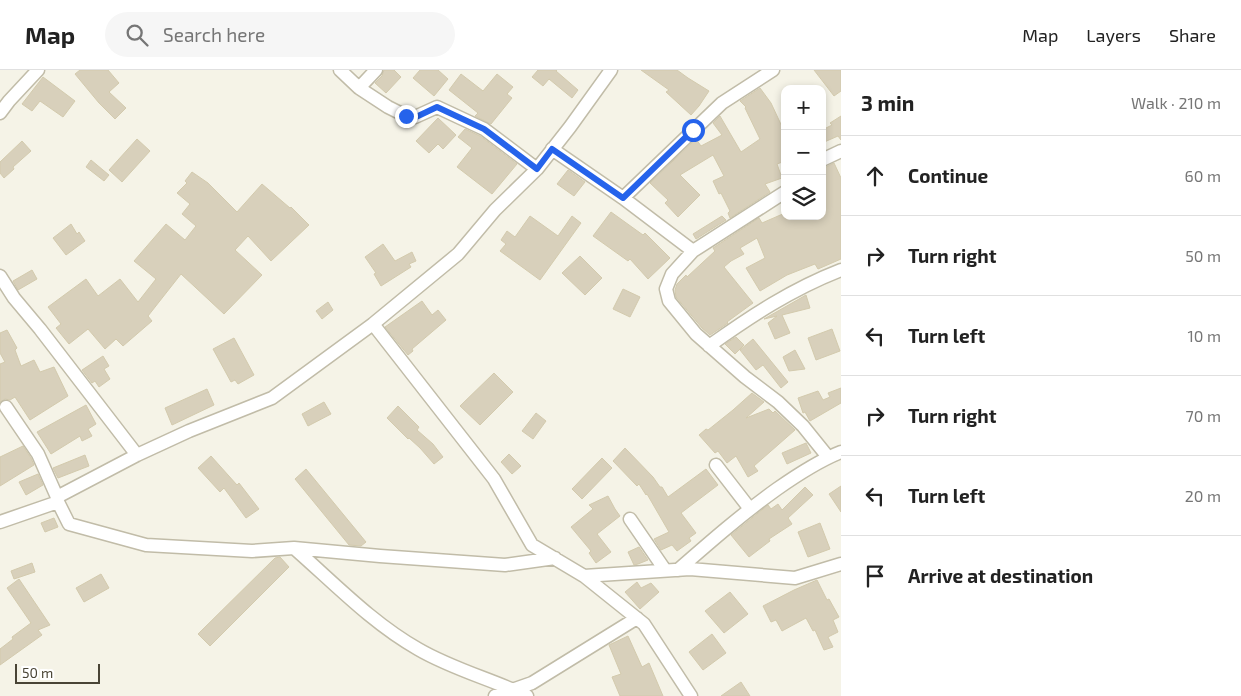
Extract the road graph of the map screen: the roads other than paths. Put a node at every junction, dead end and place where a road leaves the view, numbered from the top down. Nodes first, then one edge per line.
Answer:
1 (38, 70) edge
2 (340, 70) edge
3 (376, 70) edge
4 (611, 70) edge
5 (773, 70) edge
6 (359, 88) junction
7 (4, 97) edge
8 (0, 113) edge
9 (552, 149) junction
10 (841, 151) edge
11 (826, 158) edge
12 (537, 169) junction
13 (781, 195) edge
14 (623, 198) junction
15 (693, 251) junction
16 (841, 270) edge
17 (0, 276) edge
18 (373, 324) junction
19 (709, 346) junction
20 (6, 407) dead end
21 (137, 454) junction
22 (835, 457) edge
23 (716, 464) dead end
24 (58, 500) junction
25 (750, 509) junction
26 (630, 518) dead end
27 (0, 522) edge
28 (294, 548) junction
29 (554, 558) junction
30 (841, 564) edge
31 (671, 570) junction
32 (584, 576) junction
33 (637, 618) junction
34 (513, 690) junction
35 (495, 696) edge
36 (527, 696) edge
37 (691, 696) edge

1 - 7 street
2 - 6 street
3 - 6 street
4 - 9 street
5 - 14 street
6 - 12 street
7 - 8 street
9 - 12 street
9 - 14 street
10 - 11 street
12 - 18 street
13 - 15 street
14 - 15 street
15 - 19 street
16 - 19 street
17 - 21 street
18 - 21 street
18 - 29 street
19 - 22 street
20 - 24 street
21 - 24 street
22 - 25 street
23 - 25 street
24 - 27 street
24 - 28 street
25 - 31 street
26 - 31 street
28 - 29 street
28 - 34 street
29 - 32 street
30 - 31 street
31 - 32 street
32 - 33 street
33 - 34 street
33 - 37 street
34 - 35 street
34 - 36 street

